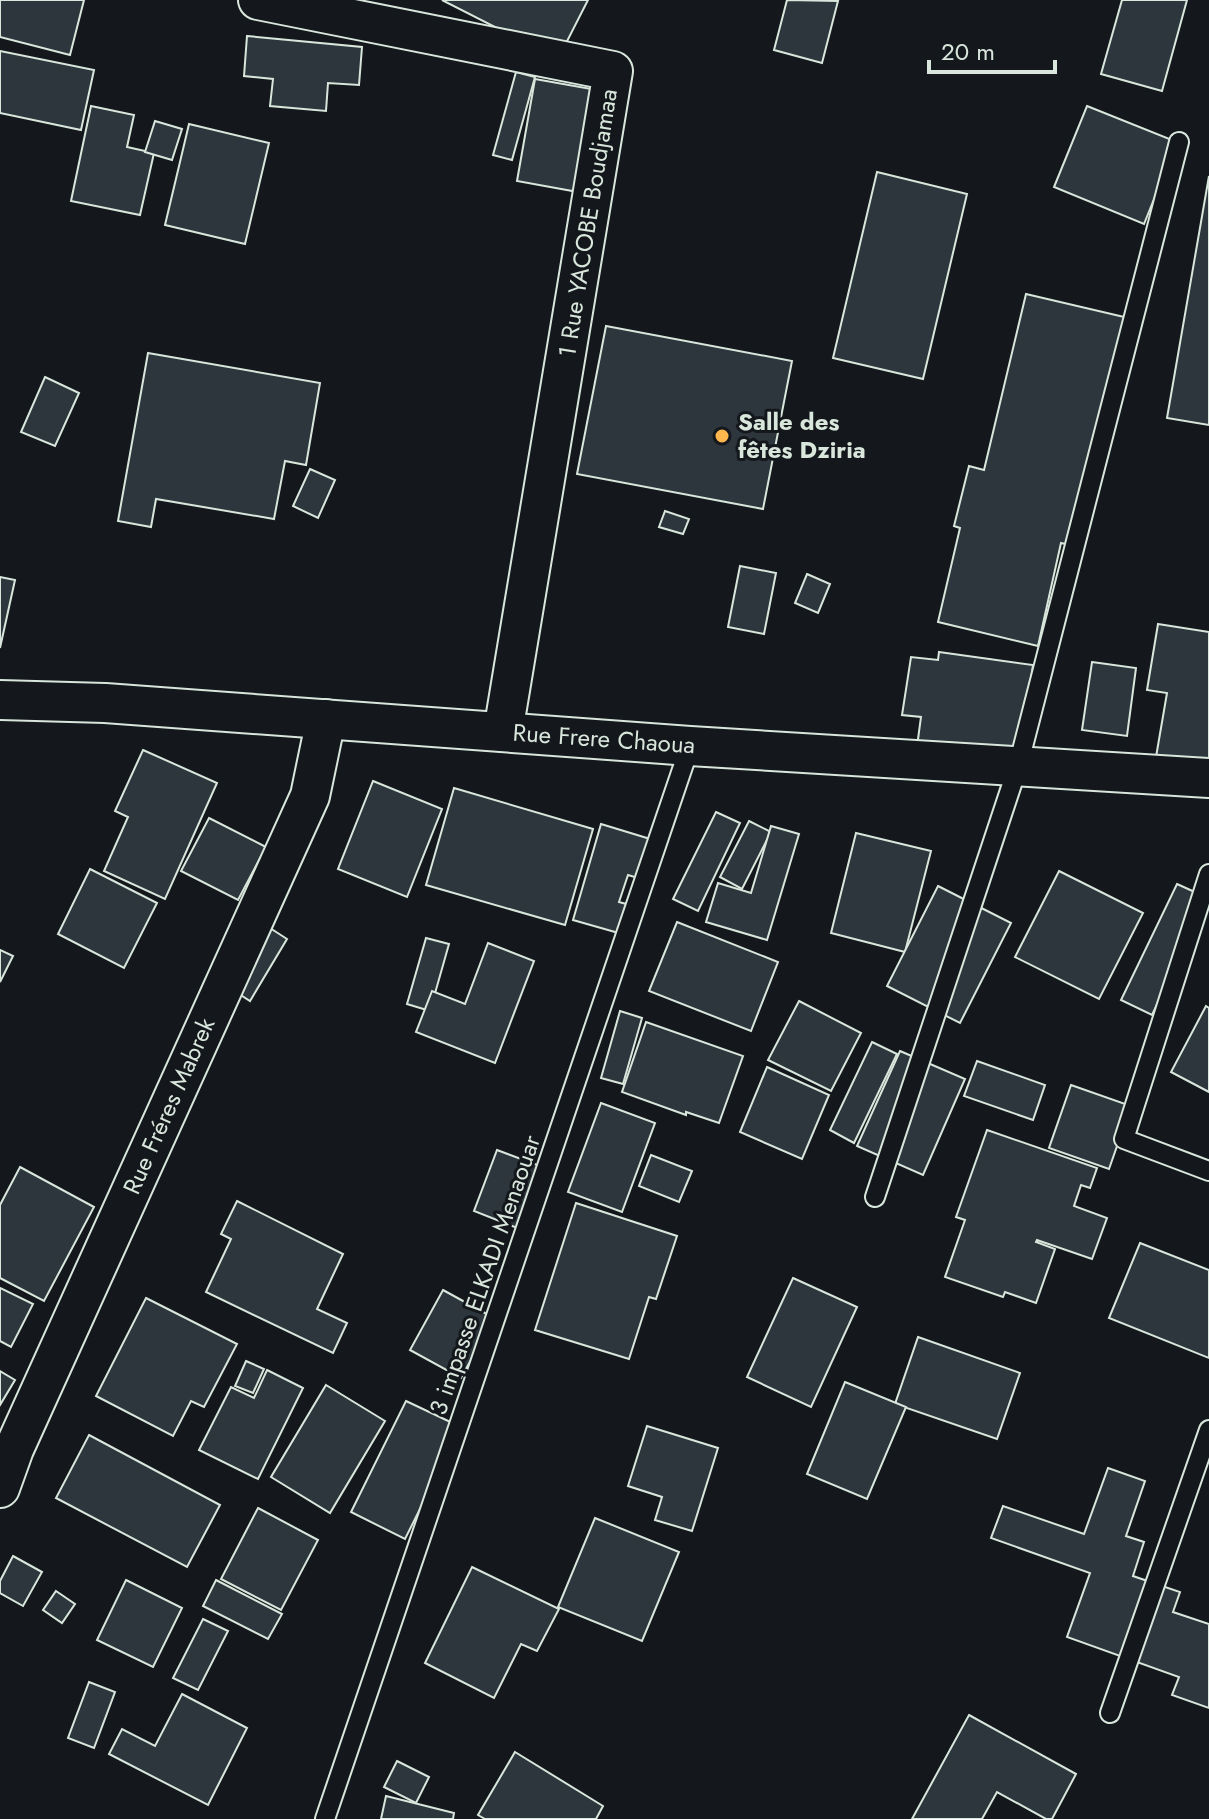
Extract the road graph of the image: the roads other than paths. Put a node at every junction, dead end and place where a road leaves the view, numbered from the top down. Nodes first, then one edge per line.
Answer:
1 (258, 0) edge
2 (1179, 142) dead end
3 (0, 700) edge
4 (326, 719) junction
5 (503, 732) junction
6 (690, 746) junction
7 (1018, 766) junction
8 (1209, 778) edge
9 (1209, 874) edge
10 (1209, 1171) edge
11 (875, 1197) dead end
12 (1209, 1430) edge
13 (0, 1488) edge
14 (1110, 1713) dead end
15 (325, 1819) edge

1 - 5 street, 1 Rue YACOBE Boudjamaa
2 - 7 lane
3 - 4 street, Rue Frere Chaoua
4 - 5 street, Rue Frere Chaoua
4 - 13 street, Rue Fréres Mabrek
5 - 6 street, Rue Frere Chaoua
6 - 7 street, Rue Frere Chaoua
6 - 15 lane, 3 impasse ELKADI Menaouar
7 - 8 street, Rue Frere Chaoua
7 - 11 lane
9 - 10 lane
12 - 14 lane

